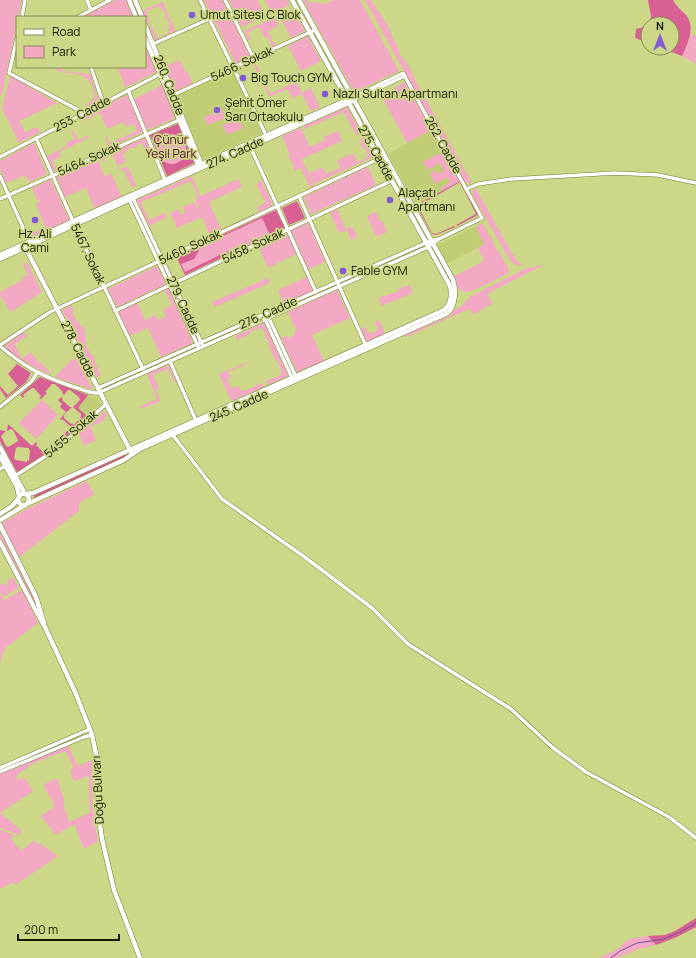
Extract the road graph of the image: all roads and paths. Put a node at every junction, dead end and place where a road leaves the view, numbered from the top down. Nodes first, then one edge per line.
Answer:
1 (25, 0) edge
2 (87, 0) edge
3 (110, 0) edge
4 (129, 0) edge
5 (135, 0) edge
6 (200, 0) edge
7 (225, 0) edge
8 (292, 0) edge
9 (298, 0) edge
10 (91, 10) junction
11 (22, 16) edge
12 (80, 16) edge
13 (136, 16) edge
14 (142, 16) edge
15 (209, 18) junction
16 (146, 27) edge
17 (315, 30) junction
18 (310, 32) junction
19 (146, 40) edge
20 (16, 43) edge
21 (153, 44) junction
22 (254, 58) junction
23 (91, 68) edge
24 (234, 68) junction
25 (162, 73) junction
26 (404, 74) joint
27 (128, 90) junction
28 (174, 95) junction
29 (354, 98) junction
30 (348, 101) junction
31 (103, 103) junction
32 (84, 113) junction
33 (179, 120) junction
34 (146, 134) junction
35 (266, 135) junction
36 (36, 138) junction
37 (249, 145) junction
38 (385, 156) junction
39 (0, 157) edge
40 (379, 158) junction
41 (200, 166) junction
42 (52, 175) junction
43 (0, 176) edge
44 (165, 180) junction
45 (391, 180) junction
46 (696, 183) edge
47 (466, 188) junction
48 (8, 195) junction
49 (299, 196) junction
50 (130, 197) junction
51 (0, 199) edge
52 (277, 206) junction
53 (482, 218) joint
54 (309, 219) junction
55 (74, 223) junction
56 (288, 229) junction
57 (29, 241) junction
58 (432, 242) junction
59 (427, 245) junction
60 (24, 246) junction
61 (0, 255) edge
62 (0, 259) edge
63 (160, 261) junction
64 (171, 284) junction
65 (338, 285) junction
66 (104, 287) junction
67 (453, 290) junction
68 (316, 292) junction
69 (57, 309) junction
70 (115, 311) junction
71 (266, 317) junction
72 (0, 346) edge
73 (200, 346) junction
74 (366, 347) junction
75 (170, 362) junction
76 (143, 369) junction
77 (38, 373) junction
78 (295, 379) junction
79 (99, 390) junction
80 (106, 404) junction
81 (0, 407) edge
82 (197, 422) junction
83 (171, 433) junction
84 (0, 448) edge
85 (129, 449) junction
86 (132, 455) junction
87 (0, 456) edge
88 (6, 466) junction
89 (0, 469) edge
90 (15, 476) junction
91 (26, 494) junction
92 (18, 498) junction
93 (26, 504) junction
94 (0, 514) edge
95 (0, 520) edge
96 (0, 525) edge
97 (0, 542) edge
98 (45, 627) junction
99 (90, 729) junction
100 (92, 734) junction
101 (0, 768) edge
102 (0, 772) edge
103 (696, 838) edge
104 (140, 958) edge

1 - 11 street
2 - 10 street
3 - 10 street
4 - 13 street
5 - 14 street
6 - 15 street
7 - 22 street
8 - 18 street, 275. Cadde
9 - 17 street, 275. Cadde
10 - 12 street
15 - 21 street
15 - 24 street
16 - 21 street, 260. Cadde
17 - 18 street, 5466. Sokak
17 - 29 street, 275. Cadde
18 - 22 street, 5466. Sokak
18 - 30 street, 275. Cadde
19 - 25 street, 260. Cadde
20 - 32 street
21 - 25 street, 260. Cadde
22 - 24 street, 5466. Sokak
23 - 31 street
24 - 28 street, 5466. Sokak
24 - 35 street
25 - 27 street, 253. Cadde
25 - 28 street, 260. Cadde
25 - 33 street, 260. Cadde
26 - 29 street, 274. Cadde
26 - 47 street, 262. Cadde
27 - 31 street, 253. Cadde
27 - 34 street
28 - 41 street, 260. Cadde
29 - 30 street, 274. Cadde
29 - 38 street, 275. Cadde
30 - 35 street, 274. Cadde
30 - 37 street, 274. Cadde
30 - 40 street, 275. Cadde
31 - 32 street, 253. Cadde
32 - 36 street, 253. Cadde
33 - 34 street, 5464. Sokak
33 - 41 street, 260. Cadde
34 - 42 street, 5464. Sokak
34 - 44 street
35 - 37 street, 274. Cadde
36 - 39 street, 253. Cadde
36 - 42 street, 5467. Sokak
37 - 41 street, 274. Cadde
37 - 52 street
38 - 40 street, 5460. Sokak
38 - 58 street, 275. Cadde
40 - 45 street, 275. Cadde
40 - 49 street, 5460. Sokak
41 - 44 street
41 - 50 street, 274. Cadde
42 - 48 street, 5464. Sokak
42 - 55 street, 5467. Sokak
43 - 48 street
44 - 50 street
45 - 54 street, 5458. Sokak
45 - 59 street, 275. Cadde
46 - 47 street
47 - 53 street, 262. Cadde
48 - 51 street, 5464. Sokak
48 - 57 street
49 - 52 street, 5460. Sokak
49 - 54 street
50 - 55 street, 274. Cadde
50 - 63 street, 279. Cadde
52 - 56 street
52 - 63 street, 5460. Sokak
53 - 58 street, 276. Cadde
54 - 56 street, 5458. Sokak
54 - 65 street
55 - 57 street, 274. Cadde
55 - 60 street, 274. Cadde
55 - 66 street, 5467. Sokak
56 - 64 street, 5458. Sokak
56 - 68 street
57 - 60 street, 274. Cadde
58 - 59 street, 276. Cadde
58 - 67 street, 275. Cadde
59 - 65 street, 276. Cadde
59 - 67 street, 275. Cadde
60 - 61 street, 274. Cadde
60 - 62 street, 274. Cadde
60 - 69 street, 278. Cadde
63 - 64 street, 279. Cadde
63 - 66 street, 5460. Sokak
64 - 70 street, 5458. Sokak
64 - 73 street, 279. Cadde
65 - 68 street, 276. Cadde
65 - 71 street, 276. Cadde
65 - 74 street
66 - 69 street, 5460. Sokak
66 - 70 street, 5467. Sokak
67 - 74 street, 245. Cadde
68 - 71 street, 276. Cadde
69 - 72 street, 5460. Sokak
69 - 79 street, 278. Cadde
70 - 76 street, 5467. Sokak
71 - 73 street, 276. Cadde
71 - 78 street
72 - 77 street
73 - 75 street, 276. Cadde
73 - 76 street, 276. Cadde
74 - 78 street, 245. Cadde
75 - 79 street, 276. Cadde
75 - 82 street
76 - 79 street, 276. Cadde
77 - 79 street
77 - 81 street
78 - 82 street, 245. Cadde
79 - 80 street, 278. Cadde
80 - 85 street, 278. Cadde
80 - 90 street, 5455. Sokak
82 - 83 street, 245. Cadde
83 - 85 street, 245. Cadde
83 - 86 street, 245. Cadde
83 - 103 street
84 - 90 street
85 - 86 street, 278. Cadde
85 - 91 street, 245. Cadde
86 - 93 street, 245. Cadde
87 - 88 street
88 - 89 street
88 - 92 street
90 - 91 street
91 - 92 street
91 - 93 street
92 - 93 street
92 - 94 street
93 - 95 street, 245. Cadde
96 - 98 street, Doğu Bulvarı
97 - 98 street, Doğu Bulvarı
98 - 99 street, Doğu Bulvarı
99 - 100 street, Doğu Bulvarı
99 - 101 street
100 - 102 street
100 - 104 street, Doğu Bulvarı

